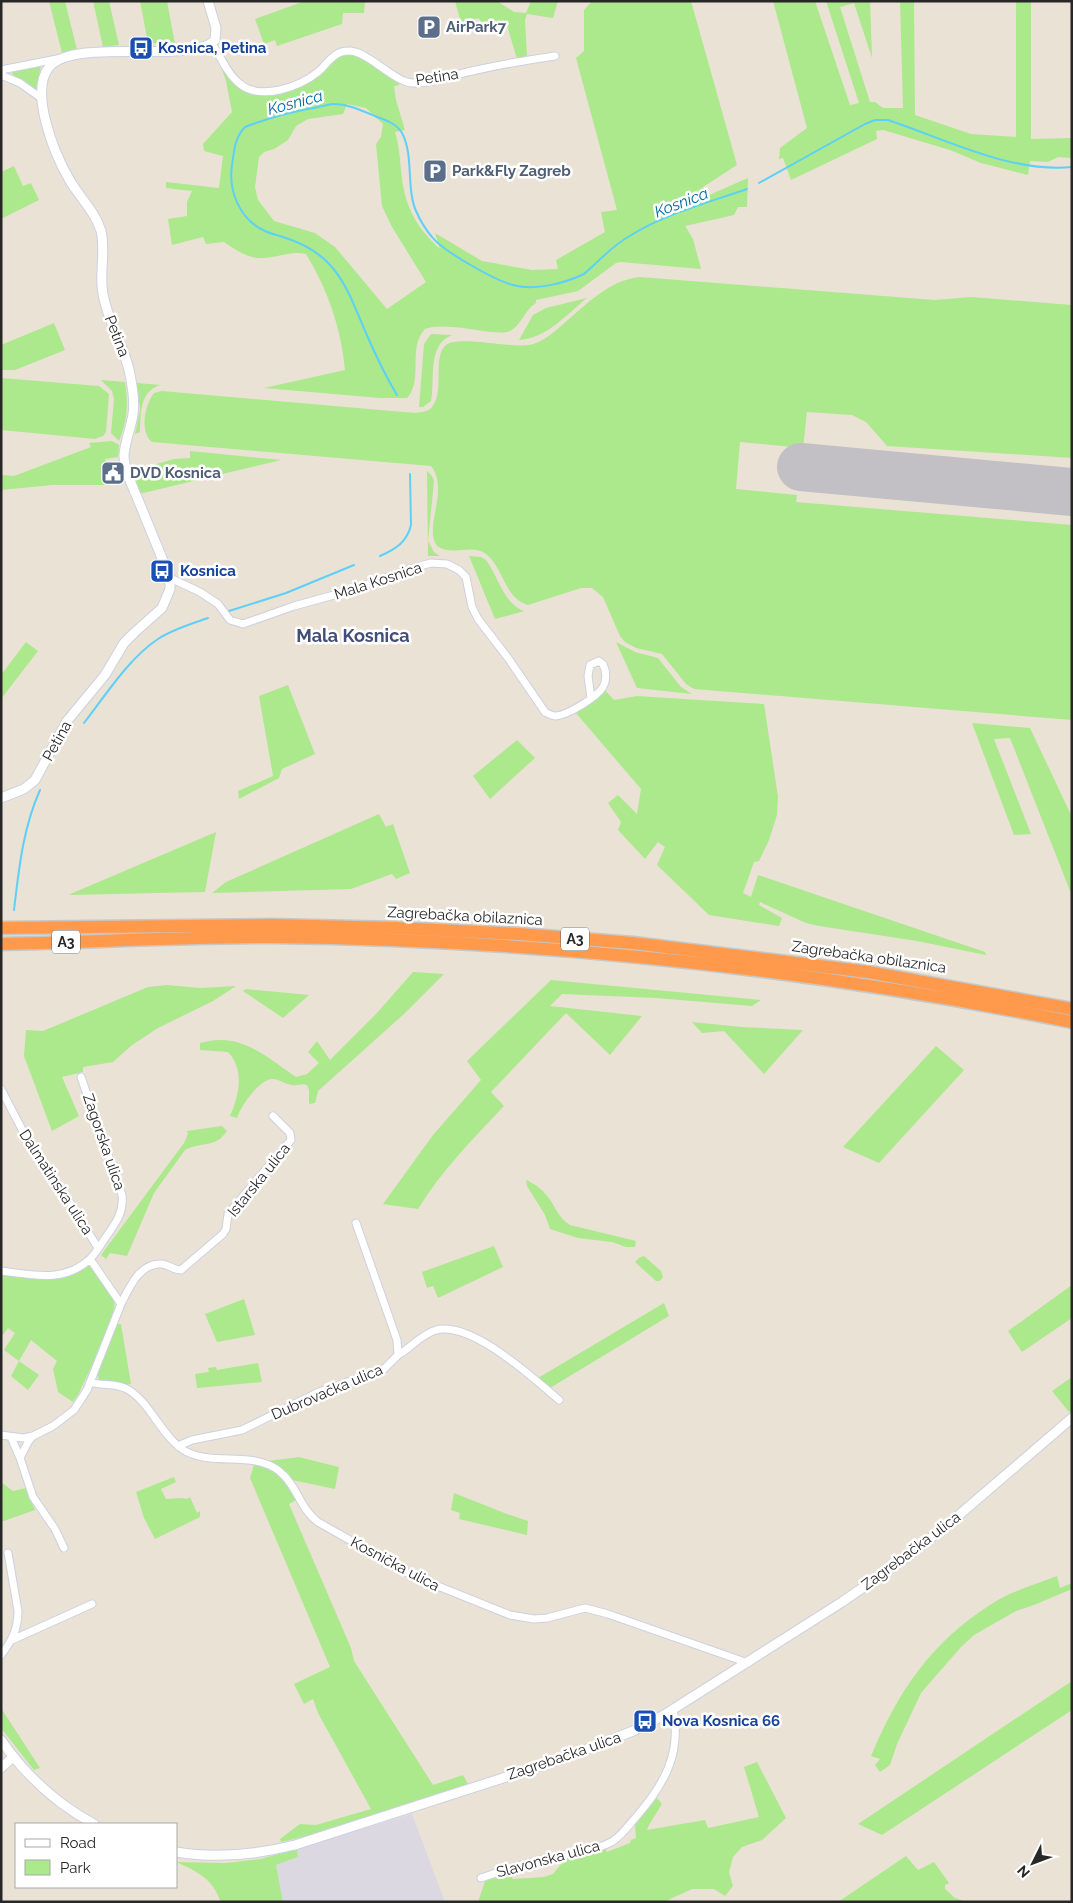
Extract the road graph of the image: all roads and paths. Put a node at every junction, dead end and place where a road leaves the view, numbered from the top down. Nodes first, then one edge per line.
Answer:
1 (208, 1) edge
2 (212, 43) junction
3 (555, 56) dead end
4 (61, 59) junction
5 (1, 70) edge
6 (1, 75) edge
7 (41, 98) junction
8 (170, 578) junction
9 (591, 698) junction
10 (1, 798) edge
11 (1, 928) edge
12 (1, 944) edge
13 (1072, 1009) edge
14 (1072, 1022) edge
15 (82, 1077) dead end
16 (1, 1088) edge
17 (273, 1116) dead end
18 (356, 1223) dead end
19 (98, 1248) junction
20 (90, 1258) junction
21 (1, 1272) edge
22 (121, 1304) junction
23 (398, 1355) junction
24 (90, 1382) junction
25 (559, 1400) dead end
26 (1072, 1418) edge
27 (1, 1435) edge
28 (33, 1436) junction
29 (11, 1437) junction
30 (178, 1446) junction
31 (20, 1458) junction
32 (64, 1548) dead end
33 (8, 1553) dead end
34 (92, 1604) dead end
35 (12, 1640) junction
36 (1, 1655) edge
37 (748, 1663) junction
38 (673, 1710) junction
39 (1, 1740) edge
40 (13, 1757) junction
41 (1, 1768) edge
42 (92, 1823) edge
43 (178, 1852) edge
44 (481, 1878) dead end

1 - 2 street
2 - 3 street, Petina
2 - 4 street
4 - 5 street
4 - 7 street, Petina
6 - 7 street
7 - 8 street, Petina
8 - 9 street, Mala Kosnica
8 - 10 street, Petina
9 - 9 street, Mala Kosnica
11 - 13 highway, Zagrebačka obilaznica / A3
12 - 14 highway, Zagrebačka obilaznica / A3
15 - 19 street, Zagorska ulica
16 - 19 street, Dalmatinska ulica
17 - 22 street, Istarska ulica
18 - 23 street, Dubrovačka ulica
19 - 20 street, Zagorska ulica
20 - 21 street, Zagorska ulica
20 - 22 street
22 - 24 street
23 - 25 street
23 - 30 street, Dubrovačka ulica
24 - 28 street
24 - 30 street, Kosnička ulica
26 - 37 street, Zagrebačka ulica
27 - 29 street
28 - 29 street
28 - 31 street
29 - 31 street
30 - 37 street, Kosnička ulica
31 - 32 street
33 - 35 street
34 - 35 street
35 - 36 street
37 - 38 street, Zagrebačka ulica
38 - 43 street, Zagrebačka ulica
38 - 44 street, Slavonska ulica
39 - 40 street
40 - 41 street
40 - 42 street

